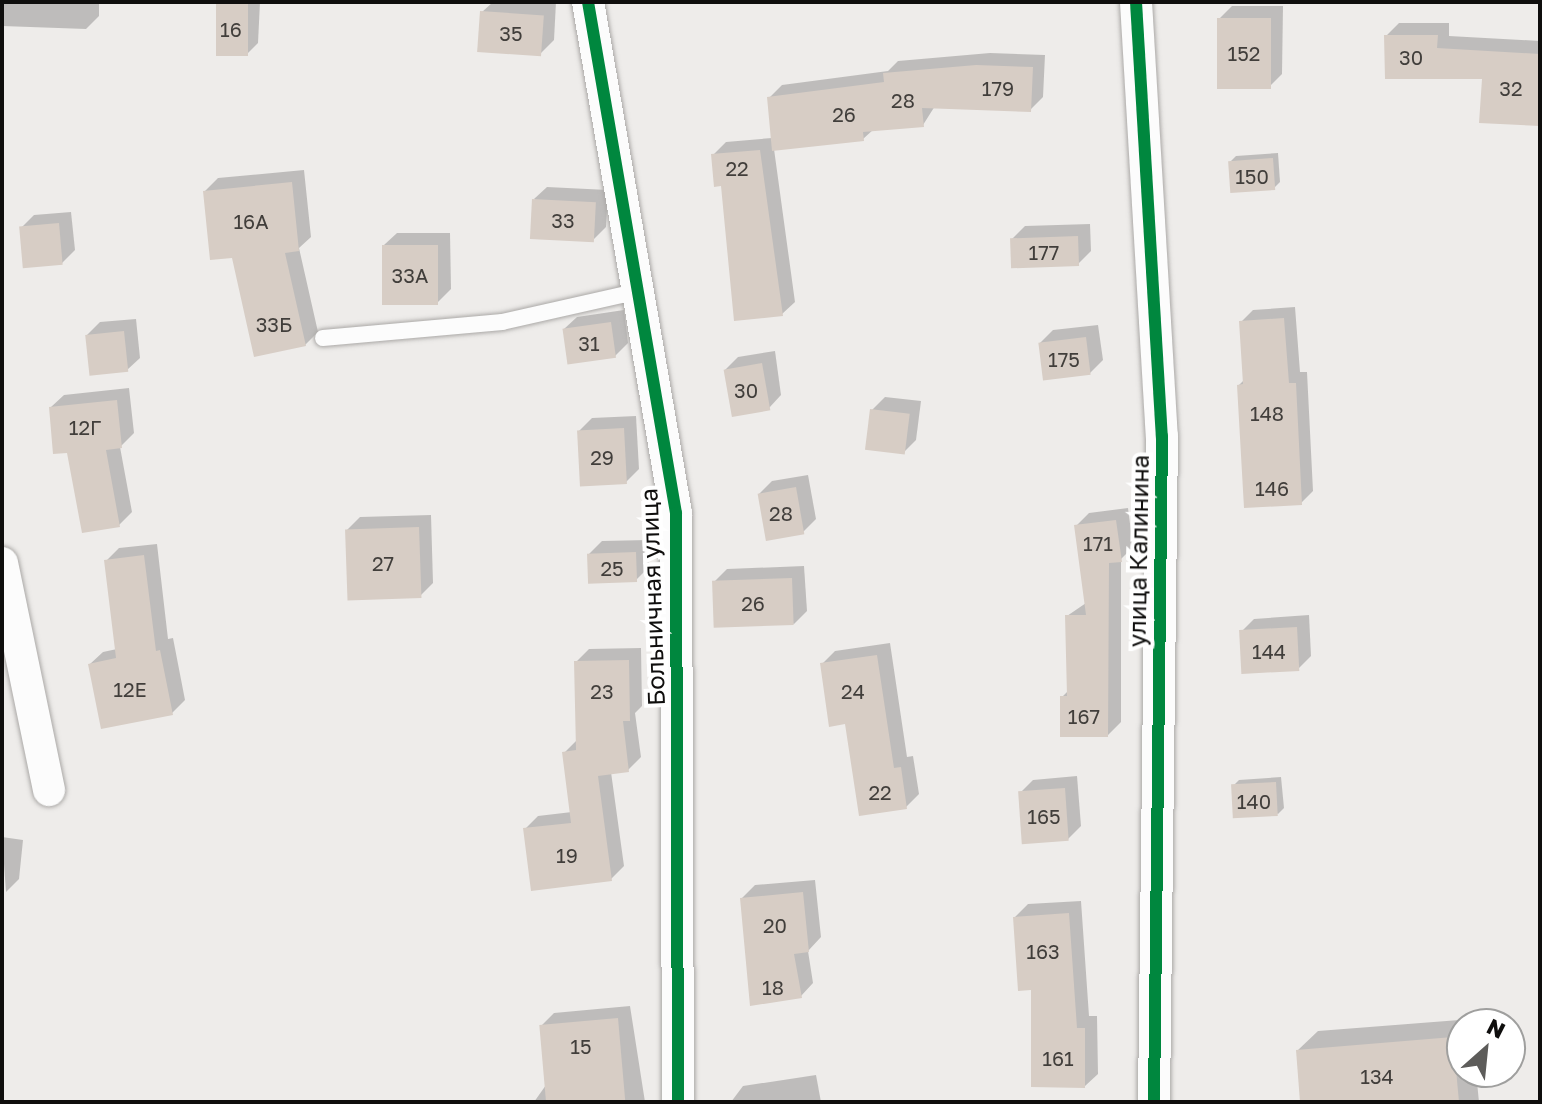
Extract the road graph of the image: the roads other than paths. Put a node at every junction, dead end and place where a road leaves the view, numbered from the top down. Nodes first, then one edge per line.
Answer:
1 (588, 2) edge
2 (1136, 2) edge
3 (640, 291) junction
4 (323, 338) dead end
5 (2, 563) edge
6 (49, 790) dead end
7 (678, 1102) edge
8 (1154, 1102) edge

1 - 3 street, Больничная улица
2 - 8 street, улица Калинина
3 - 4 lane
3 - 7 street, Больничная улица
5 - 6 street

